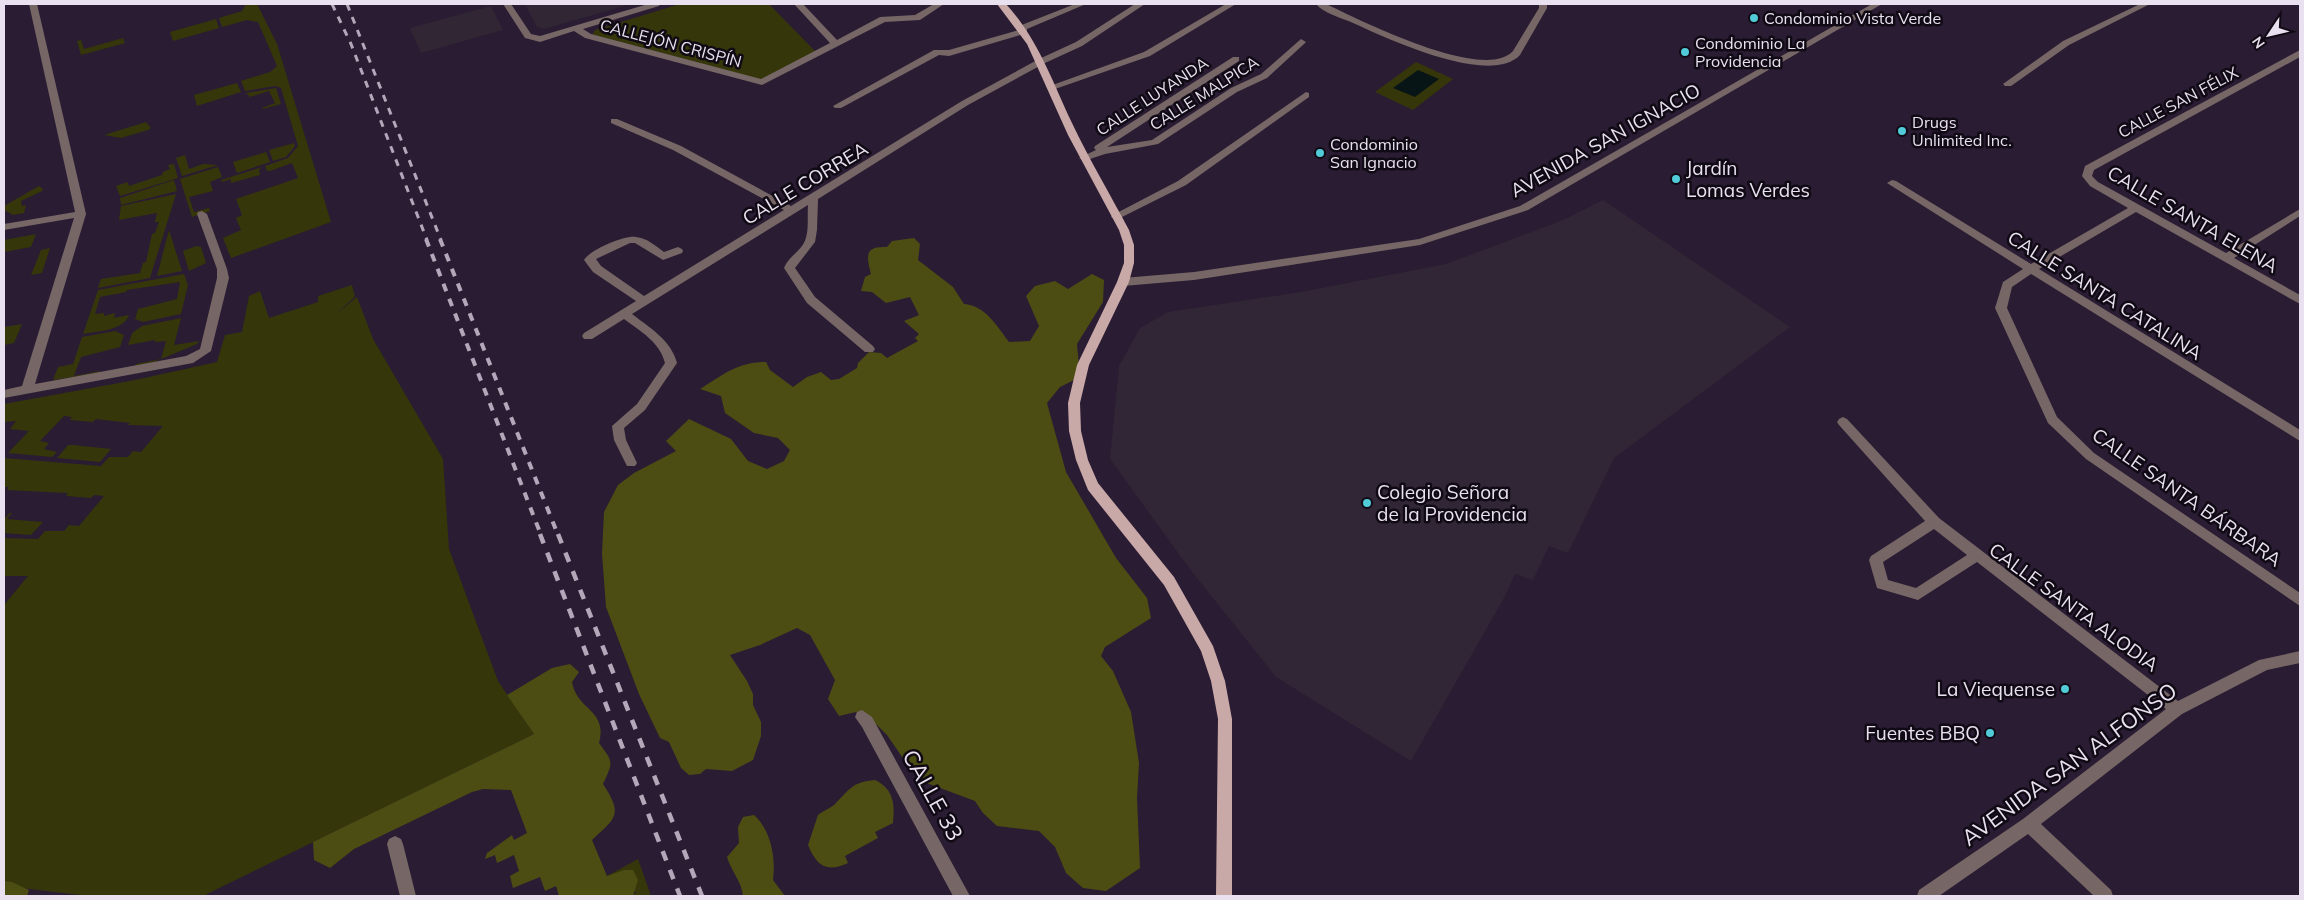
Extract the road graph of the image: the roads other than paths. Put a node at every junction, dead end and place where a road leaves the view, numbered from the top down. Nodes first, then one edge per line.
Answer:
1 (33, 4) edge
2 (507, 4) edge
3 (656, 4) edge
4 (798, 4) edge
5 (940, 4) edge
6 (1001, 4) edge
7 (1082, 4) edge
8 (1141, 4) edge
9 (1232, 4) edge
10 (1320, 4) edge
11 (1543, 4) edge
12 (1878, 4) edge
13 (2142, 4) edge
14 (575, 28) junction
15 (1023, 30) junction
16 (1301, 42) dead end
17 (835, 43) junction
18 (2300, 53) edge
19 (1236, 59) dead end
20 (1042, 61) junction
21 (2008, 84) dead end
22 (1052, 87) junction
23 (1306, 95) dead end
24 (838, 106) dead end
25 (614, 121) dead end
26 (1084, 158) junction
27 (2097, 163) joint
28 (1892, 183) dead end
29 (813, 199) junction
30 (2135, 208) junction
31 (793, 211) junction
32 (2300, 212) edge
33 (80, 214) junction
34 (202, 214) dead end
35 (1116, 216) junction
36 (4, 227) edge
37 (678, 251) dead end
38 (2226, 258) junction
39 (2031, 269) junction
40 (1122, 282) junction
41 (2300, 300) edge
42 (644, 301) junction
43 (624, 313) junction
44 (588, 336) dead end
45 (869, 349) dead end
46 (27, 390) junction
47 (4, 394) edge
48 (1843, 422) dead end
49 (2300, 436) edge
50 (631, 463) dead end
51 (1934, 522) junction
52 (1976, 556) junction
53 (2300, 600) edge
54 (2300, 657) edge
55 (2177, 709) junction
56 (862, 717) dead end
57 (2029, 824) junction
58 (395, 844) dead end
59 (408, 896) edge
60 (962, 896) edge
61 (1224, 896) edge
62 (1925, 896) edge
63 (2105, 896) edge

1 - 33 street
2 - 14 street
3 - 14 street
4 - 17 street
5 - 17 street
6 - 15 main road
7 - 15 street
8 - 20 street, CALLE CORREA
9 - 22 street
10 - 11 street
12 - 40 street, AVENIDA SAN IGNACIO
13 - 21 street
14 - 17 street, CALLEJÓN CRISPÍN
15 - 20 main road
15 - 24 street
16 - 26 street, CALLE MALPICA
18 - 27 street, CALLE SAN FÉLIX
19 - 26 street, CALLE LUYANDA
20 - 22 main road
20 - 29 street, CALLE CORREA
22 - 26 main road
23 - 35 street
25 - 31 street
26 - 35 main road
27 - 30 street, CALLE SANTA ELENA
28 - 39 street, CALLE SANTA CATALINA
29 - 31 street, CALLE CORREA
29 - 45 street
30 - 38 street, CALLE SANTA ELENA
30 - 39 street, CALLE SANTA BÁRBARA
31 - 42 street, CALLE CORREA
32 - 38 street
33 - 36 street
33 - 46 street
34 - 46 street
35 - 40 main road
37 - 42 street
38 - 41 street, CALLE SANTA ELENA
39 - 49 street, CALLE SANTA CATALINA
39 - 53 street, CALLE SANTA BÁRBARA
40 - 61 main road
42 - 43 street, CALLE CORREA
43 - 44 street, CALLE CORREA
43 - 50 street
46 - 47 street
48 - 51 street
51 - 52 street
51 - 52 street, CALLE SANTA ALODIA
52 - 55 street, CALLE SANTA ALODIA
54 - 55 street, AVENIDA SAN ALFONSO
55 - 57 street, AVENIDA SAN ALFONSO
56 - 60 street, CALLE 33
57 - 62 street, AVENIDA SAN ALFONSO
57 - 63 street
58 - 59 street

